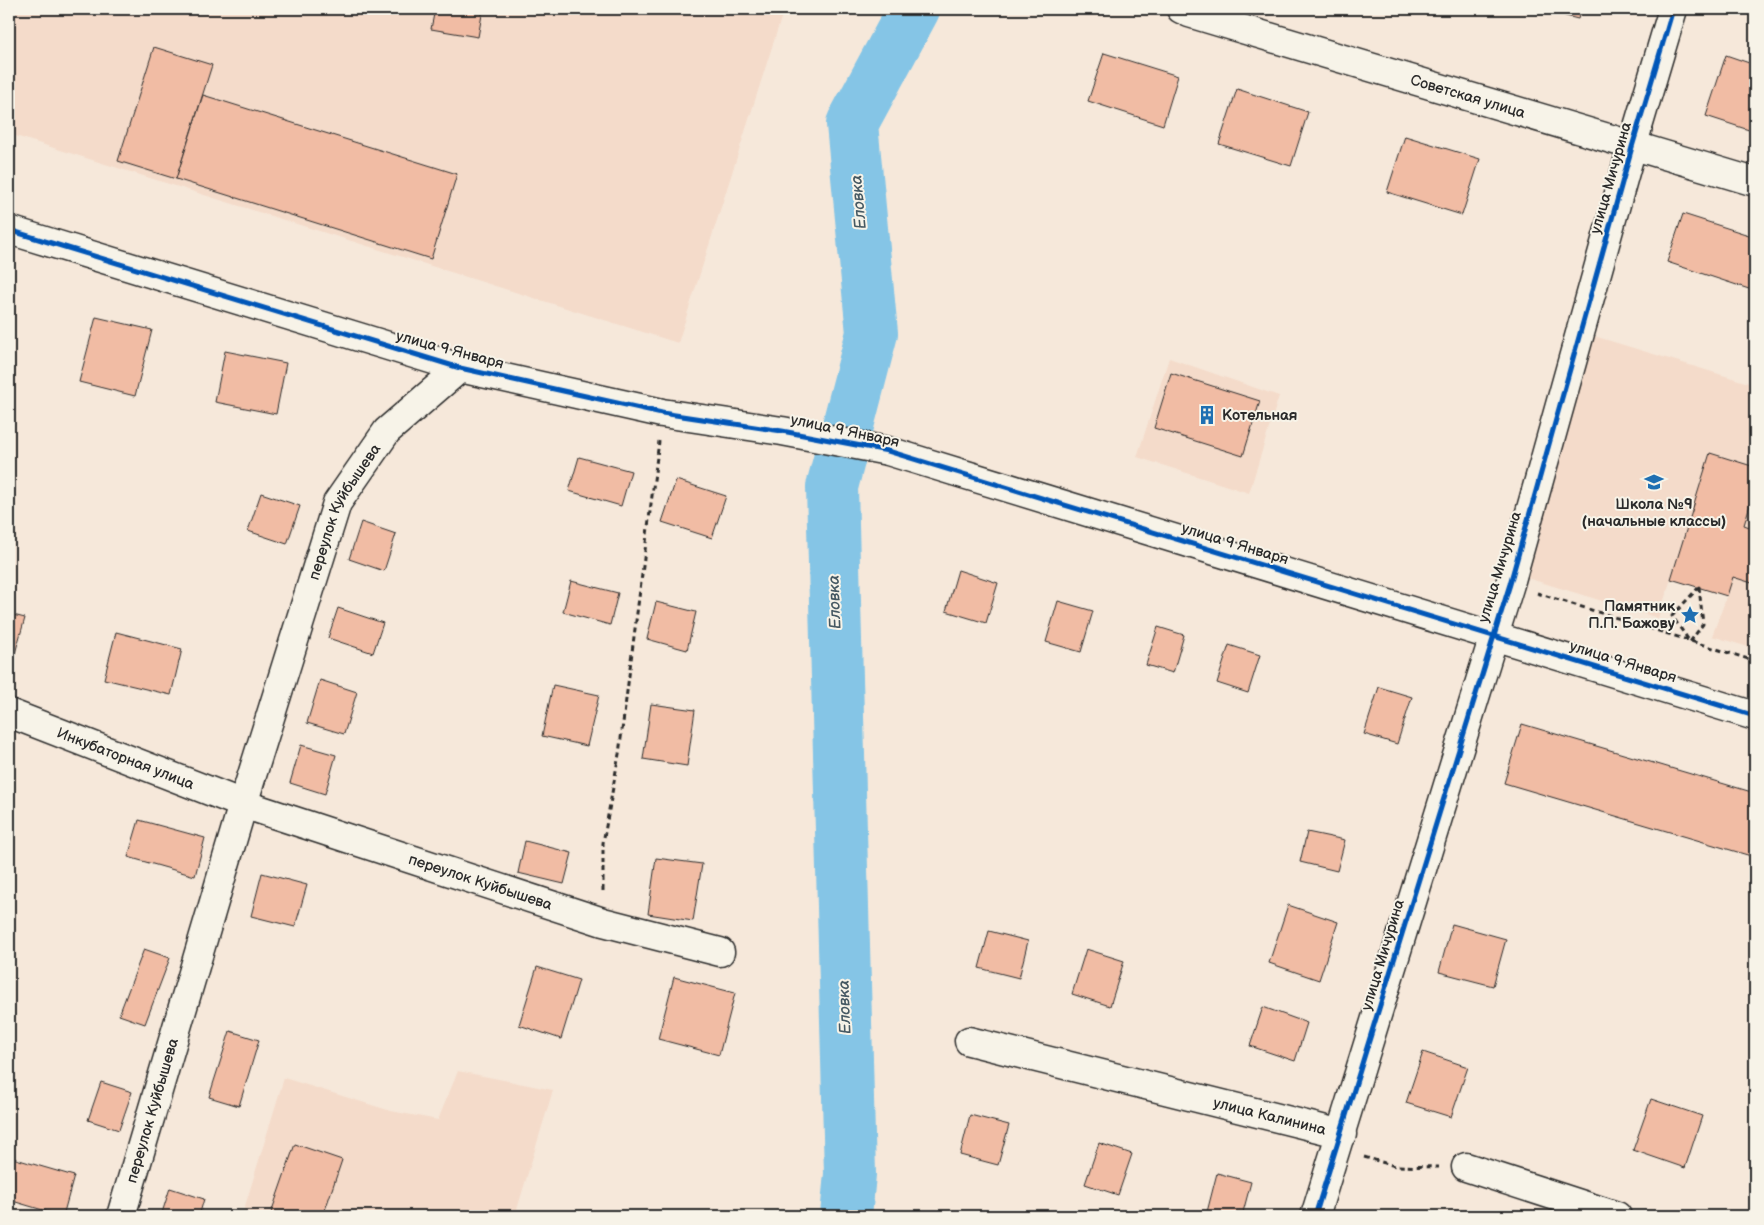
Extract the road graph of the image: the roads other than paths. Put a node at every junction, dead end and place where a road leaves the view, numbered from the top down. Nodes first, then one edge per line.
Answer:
1 (1181, 9) edge
2 (1673, 9) edge
3 (1632, 147) junction
4 (1755, 182) edge
5 (9, 230) edge
6 (460, 368) junction
7 (1493, 635) junction
8 (9, 713) edge
9 (1755, 716) edge
10 (243, 804) junction
11 (720, 952) dead end
12 (969, 1041) dead end
13 (1342, 1134) junction
14 (1466, 1168) road end
15 (121, 1216) edge
16 (1315, 1216) edge
17 (1617, 1216) edge

1 - 3 street, Советская улица
2 - 3 street, улица Мичурина
3 - 4 street, Советская улица
3 - 7 street, улица Мичурина
5 - 6 street, улица 9 Января
6 - 7 street, улица 9 Января
6 - 10 street, переулок Куйбышева
7 - 9 street, улица 9 Января
7 - 13 street, улица Мичурина
8 - 10 street, Инкубаторная улица
10 - 11 street, переулок Куйбышева
10 - 15 street, переулок Куйбышева
12 - 13 street, улица Калинина
13 - 16 street, улица Мичурина
14 - 17 street

